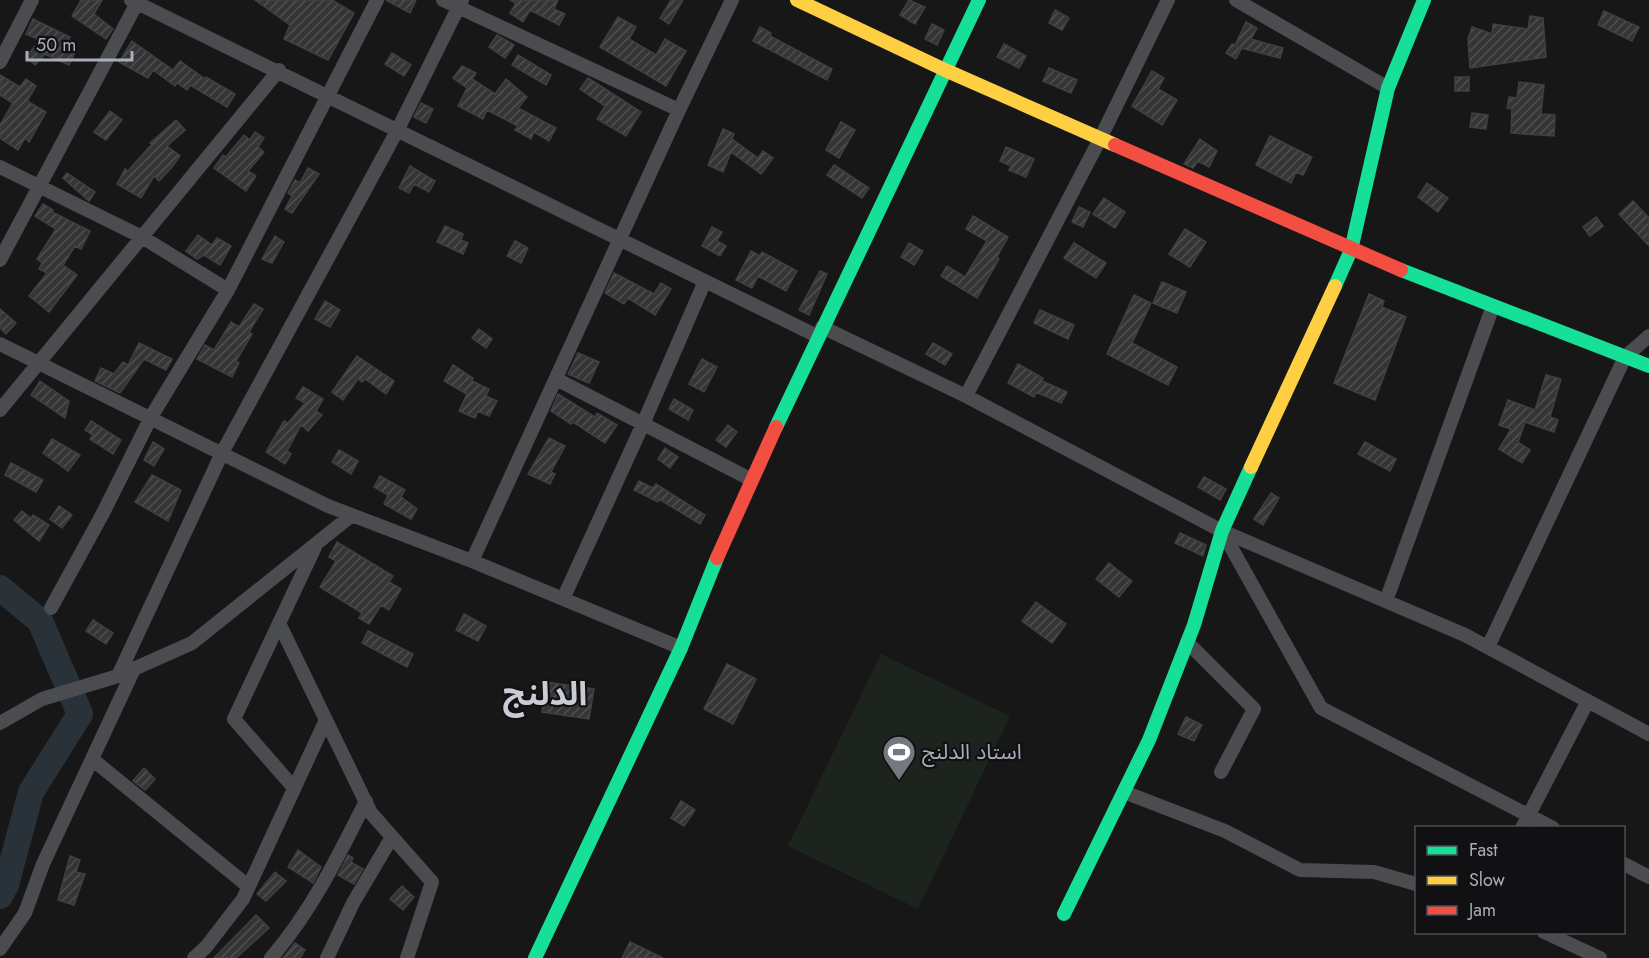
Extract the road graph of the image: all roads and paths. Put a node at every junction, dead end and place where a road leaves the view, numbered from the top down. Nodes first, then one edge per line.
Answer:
1 (32, 0) edge
2 (377, 0) edge
3 (443, 0) edge
4 (732, 0) edge
5 (797, 0) edge
6 (979, 0) edge
7 (1168, 0) edge
8 (1236, 0) edge
9 (1424, 0) edge
10 (134, 2) edge
11 (460, 4) edge
12 (0, 62) edge
13 (279, 70) junction
14 (945, 70) junction
15 (1388, 88) junction
16 (330, 95) junction
17 (679, 110) junction
18 (398, 131) junction
19 (1100, 138) junction
20 (0, 167) edge
21 (39, 188) junction
22 (142, 237) junction
23 (620, 239) junction
24 (1351, 250) junction
25 (0, 260) edge
26 (705, 281) junction
27 (228, 290) junction
28 (1493, 306) junction
29 (819, 331) junction
30 (1649, 336) edge
31 (0, 344) edge
32 (1625, 357) junction
33 (40, 362) junction
34 (1649, 366) edge
35 (556, 379) junction
36 (966, 396) junction
37 (0, 410) edge
38 (151, 417) junction
39 (644, 424) junction
40 (222, 453) junction
41 (752, 480) junction
42 (351, 515) junction
43 (1222, 531) junction
44 (317, 543) junction
45 (472, 561) junction
46 (563, 599) junction
47 (1386, 601) junction
48 (51, 608) dead end
49 (279, 623) junction
50 (1187, 642) junction
51 (1488, 647) junction
52 (681, 648) junction
53 (134, 669) junction
54 (118, 676) junction
55 (1588, 701) junction
56 (325, 722) junction
57 (0, 723) edge
58 (1649, 734) edge
59 (92, 759) junction
60 (1221, 772) dead end
61 (294, 788) junction
62 (1124, 792) junction
63 (366, 801) junction
64 (1529, 815) junction
65 (1523, 826) edge
66 (1549, 826) edge
67 (392, 837) junction
68 (1625, 865) edge
69 (1649, 877) edge
70 (1415, 884) edge
71 (248, 886) junction
72 (1064, 914) dead end
73 (1546, 934) edge
74 (0, 949) edge
75 (194, 958) edge
76 (271, 958) edge
77 (327, 958) edge
78 (407, 958) edge
79 (535, 958) edge
80 (1600, 958) edge

1 - 12 street
2 - 16 street
3 - 11 street
4 - 17 street
5 - 14 street
6 - 14 street
7 - 19 street
8 - 15 street
9 - 15 street
10 - 13 street
10 - 21 street
11 - 17 street
11 - 18 street
13 - 16 street
13 - 22 street
14 - 19 street
14 - 29 street
15 - 24 street
16 - 18 street
16 - 27 street
17 - 23 street
18 - 23 street
18 - 40 street
19 - 24 street
19 - 36 street
20 - 21 street
21 - 22 street
21 - 25 street
22 - 27 street
22 - 33 street
23 - 26 street
23 - 35 street
24 - 28 street
24 - 43 street
26 - 29 street
26 - 39 street
27 - 38 street
28 - 32 street
28 - 47 street
29 - 36 street
29 - 41 street
30 - 32 street
31 - 33 street
32 - 34 street
32 - 51 street
33 - 37 street
33 - 38 street
35 - 39 street
35 - 45 street
36 - 43 street
38 - 40 street
38 - 48 street
39 - 41 street
39 - 46 street
40 - 42 street
40 - 54 street
41 - 52 street
42 - 44 street
42 - 45 street
43 - 47 street
43 - 50 street
43 - 64 street
44 - 49 street
44 - 53 street
45 - 46 street
46 - 52 street
47 - 51 street
49 - 56 street
49 - 61 street
50 - 60 street
50 - 62 street
51 - 55 street
52 - 79 street
53 - 54 street
53 - 59 street
54 - 57 street
55 - 58 street
55 - 64 street
56 - 61 street
56 - 63 street
59 - 71 street
59 - 74 street
61 - 71 street
62 - 70 street
62 - 72 street
63 - 67 street
63 - 76 street
64 - 65 street
64 - 66 street
67 - 77 street
67 - 78 street
68 - 69 street
71 - 75 street
73 - 80 street

